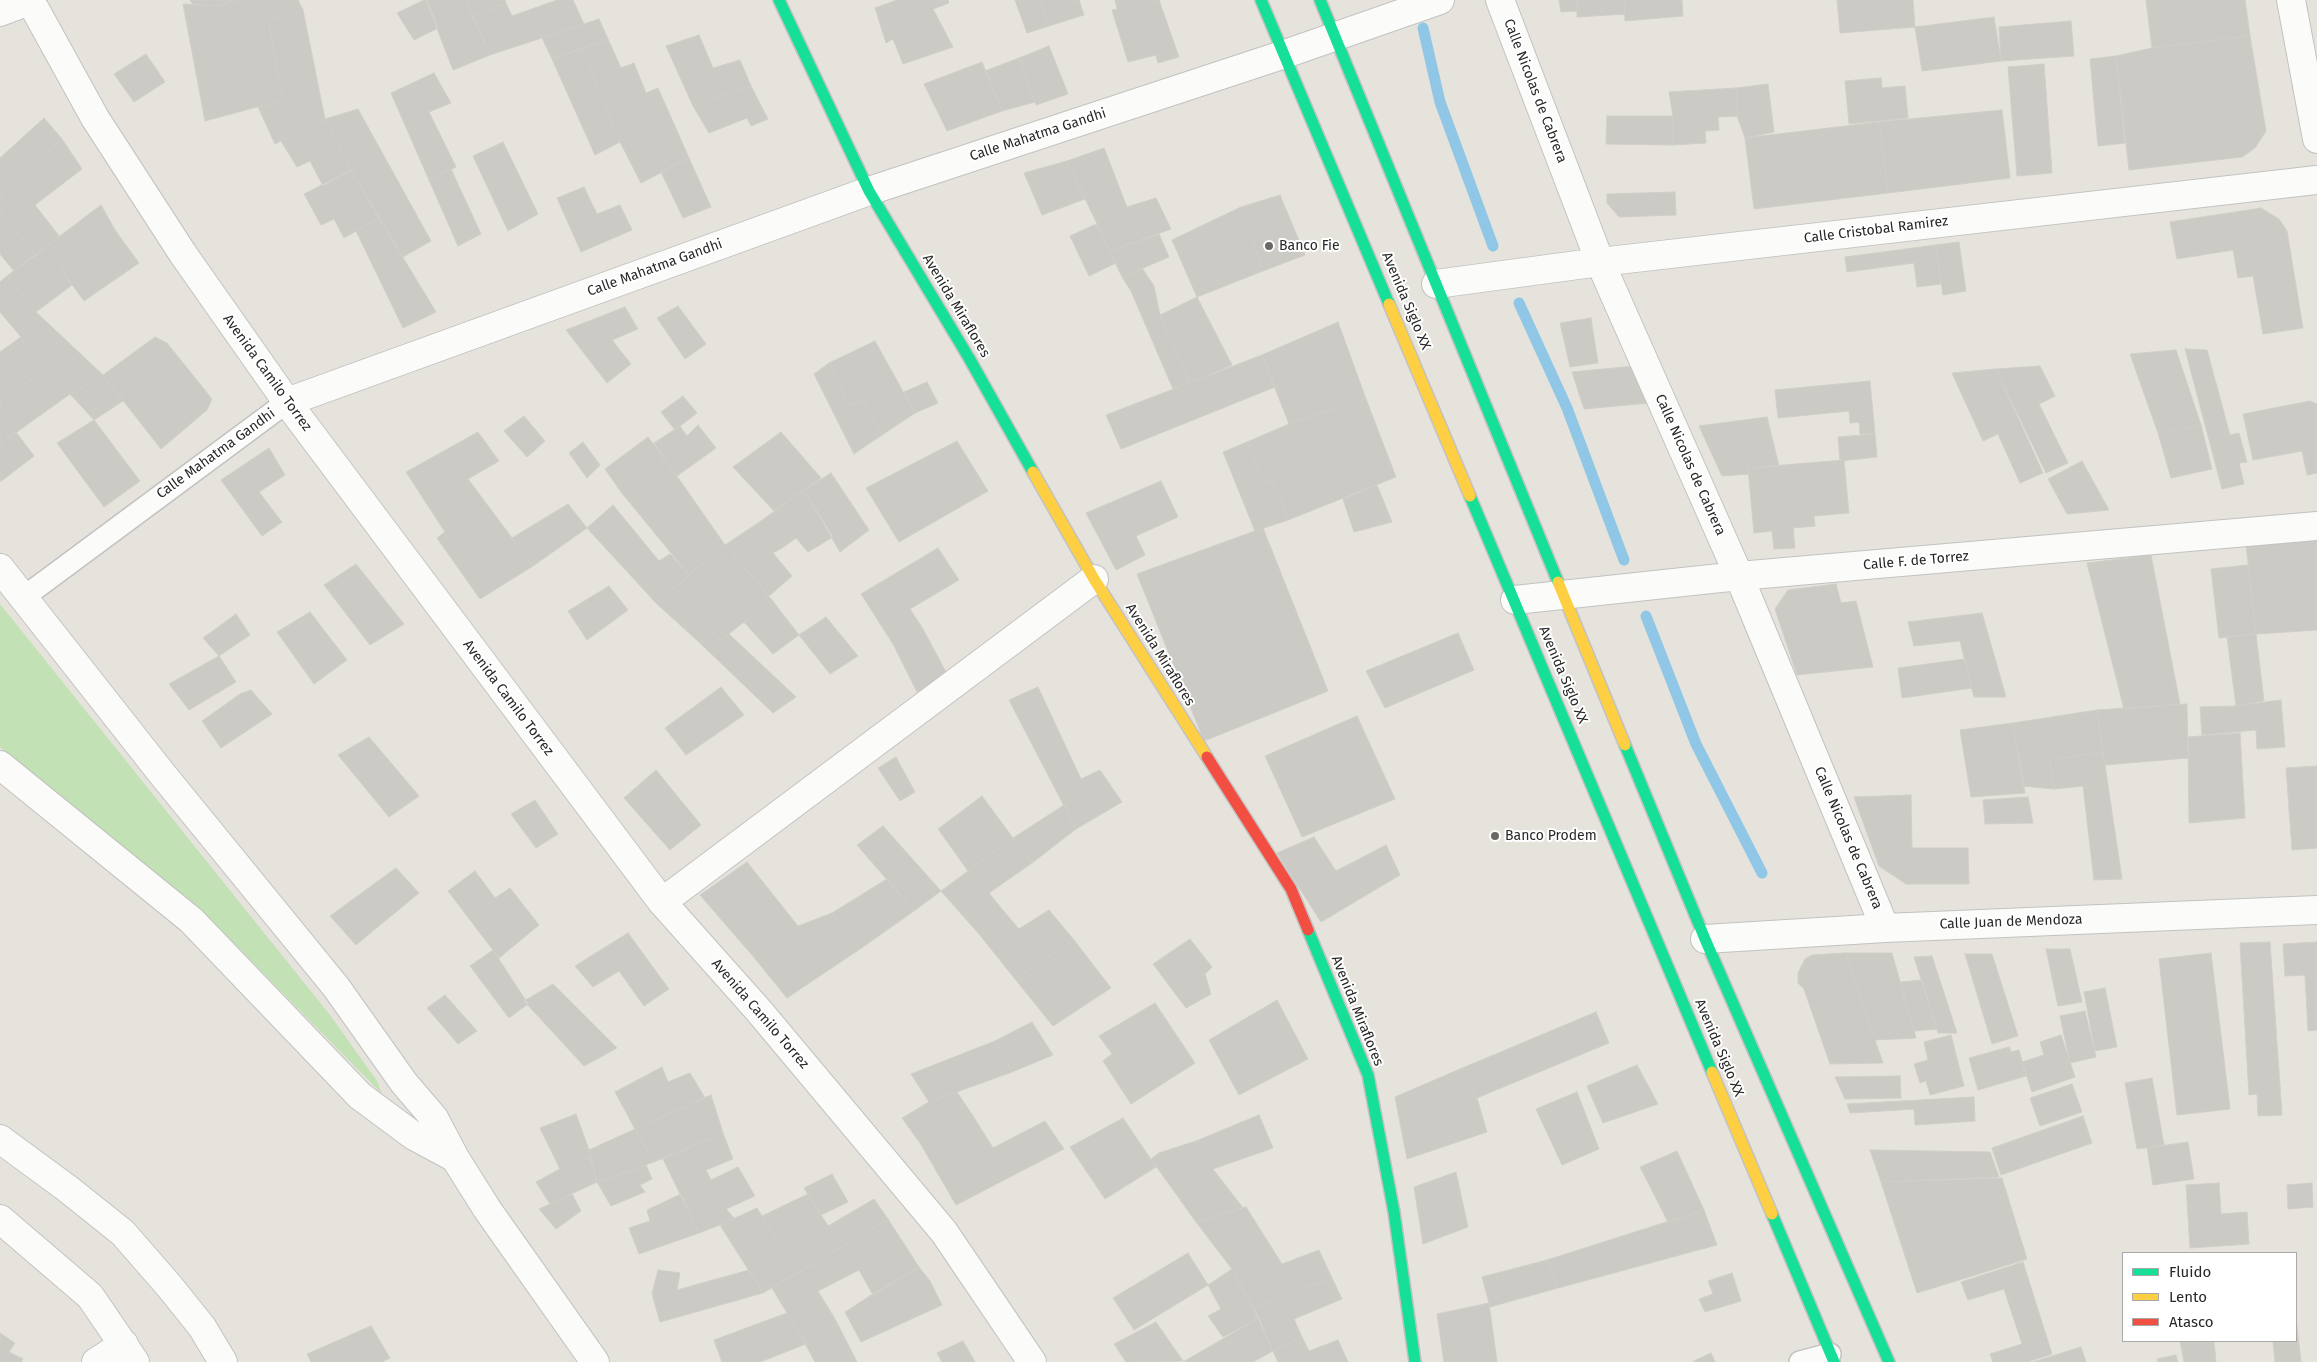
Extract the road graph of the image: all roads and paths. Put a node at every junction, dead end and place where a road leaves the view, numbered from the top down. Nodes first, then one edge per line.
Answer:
1 (31, 0) edge
2 (779, 0) edge
3 (1262, 0) edge
4 (1320, 0) edge
5 (1440, 0) edge
6 (1500, 0) edge
7 (2292, 0) edge
8 (0, 12) edge
9 (1335, 35) junction
10 (1285, 54) junction
11 (2317, 139) edge
12 (2317, 180) edge
13 (869, 191) junction
14 (1600, 262) junction
15 (1436, 284) junction
16 (287, 402) junction
17 (2317, 526) edge
18 (0, 568) edge
19 (1739, 576) junction
20 (1094, 579) junction
21 (1566, 595) junction
22 (24, 596) junction
23 (1515, 600) junction
24 (0, 765) edge
25 (662, 902) junction
26 (2317, 910) edge
27 (1885, 928) junction
28 (1705, 938) junction
29 (0, 1139) edge
30 (455, 1158) junction
31 (0, 1219) edge
32 (130, 1353) edge
33 (1832, 1358) edge
34 (96, 1362) edge
35 (223, 1362) edge
36 (595, 1362) edge
37 (1032, 1362) edge
38 (1415, 1362) edge
39 (1800, 1362) edge
40 (1888, 1362) edge

1 - 8 street
1 - 16 street, Avenida Camilo Torrez
2 - 13 main road, Avenida Miraflores
3 - 10 main road, Avenida Siglo XX
4 - 9 main road
5 - 9 street, Calle Mahatma Gandhi
6 - 14 street, Calle Nicolas de Cabrera
7 - 11 street
9 - 10 street, Calle Mahatma Gandhi
9 - 15 main road
10 - 13 street, Calle Mahatma Gandhi
10 - 23 main road, Avenida Siglo XX
12 - 14 street, Calle Cristobal Ramirez
13 - 16 street, Calle Mahatma Gandhi
13 - 20 main road, Avenida Miraflores
14 - 15 street, Calle Cristobal Ramirez
14 - 19 street, Calle Nicolas de Cabrera
15 - 21 main road
16 - 22 lane, Calle Mahatma Gandhi
16 - 25 street, Avenida Camilo Torrez
17 - 19 street, Calle F. de Torrez
18 - 22 street
19 - 21 street, Calle F. de Torrez
19 - 27 street, Calle Nicolas de Cabrera
20 - 25 street
20 - 38 main road, Avenida Miraflores
21 - 23 street, Calle F. de Torrez
21 - 28 main road
22 - 30 street
23 - 33 main road, Avenida Siglo XX
24 - 30 street
25 - 37 street, Avenida Camilo Torrez
26 - 27 street, Calle Juan de Mendoza
27 - 28 street, Calle Juan de Mendoza
28 - 40 main road
29 - 35 street
30 - 36 street
31 - 32 street
32 - 34 street
33 - 39 lane

